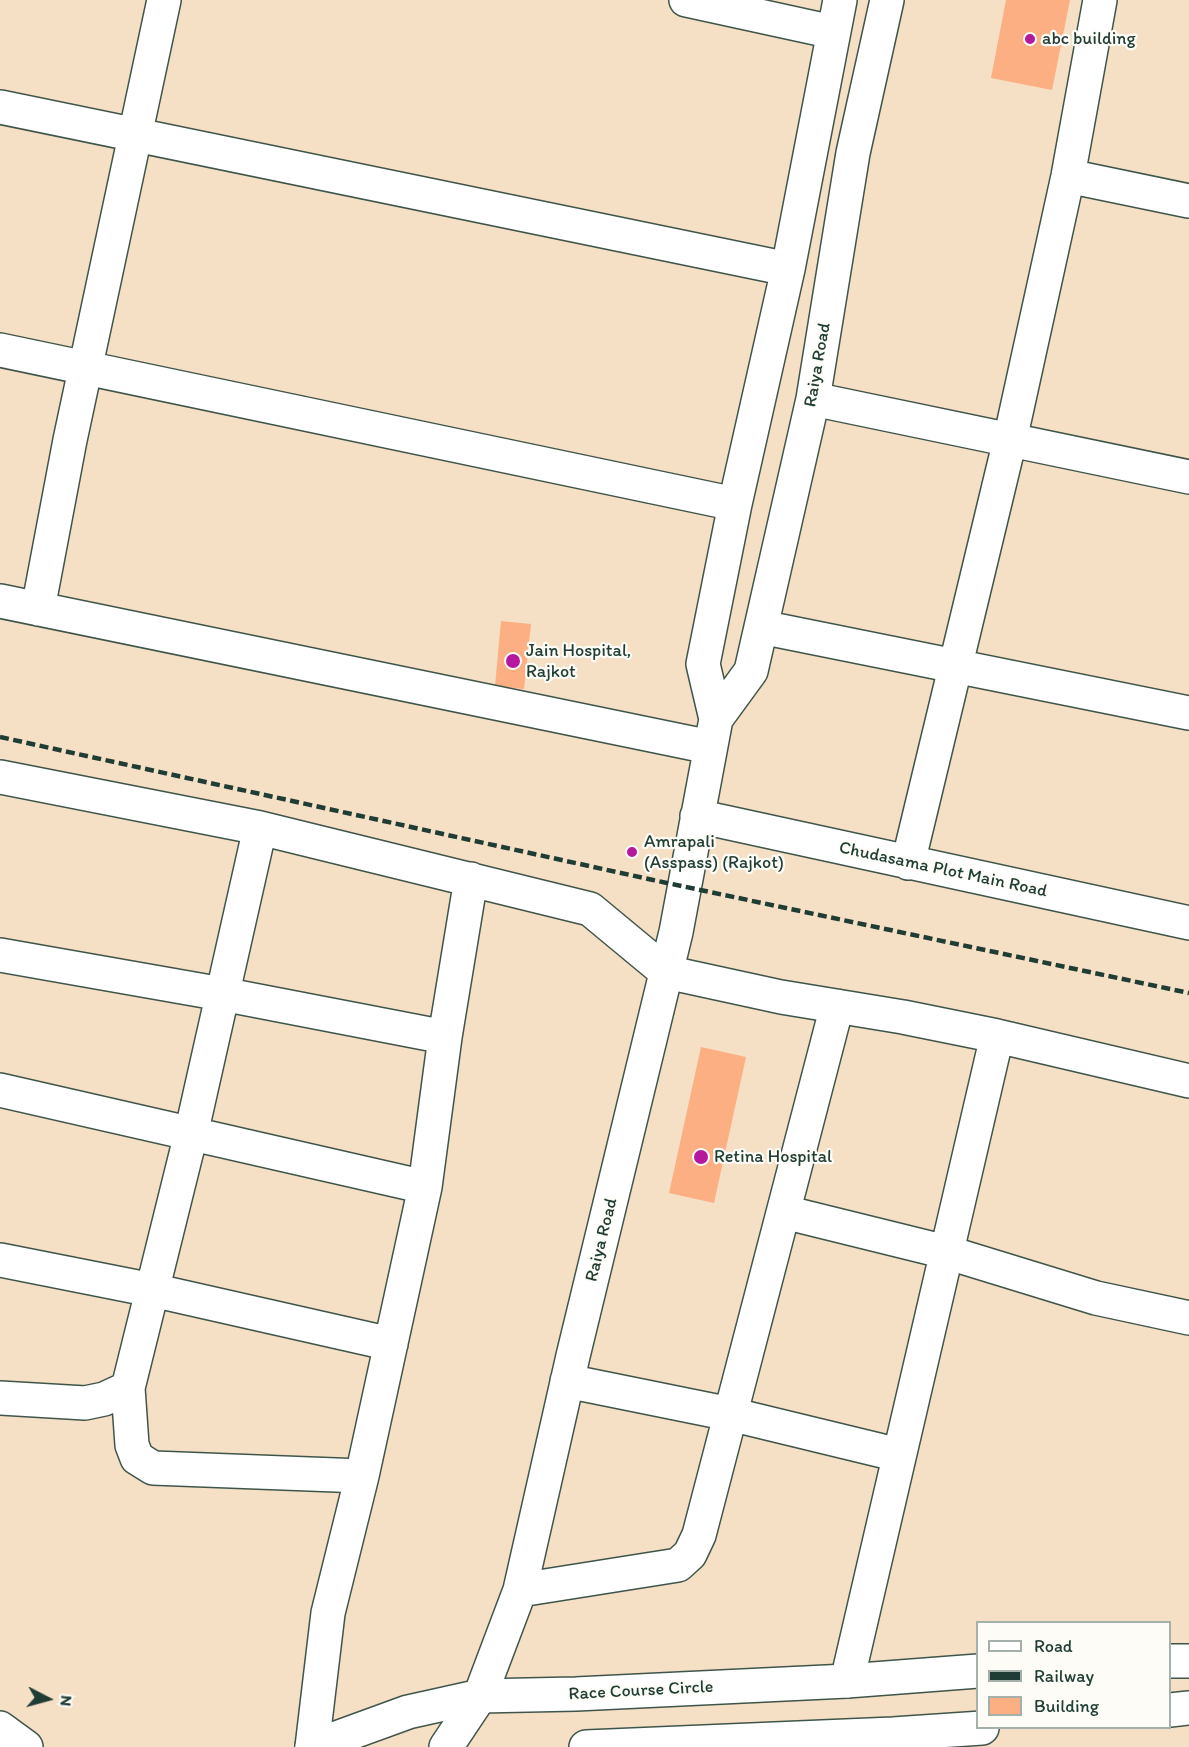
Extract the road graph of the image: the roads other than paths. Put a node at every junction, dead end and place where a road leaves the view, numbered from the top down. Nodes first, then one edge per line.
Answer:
1 (164, 0) edge
2 (686, 0) edge
3 (840, 0) edge
4 (886, 0) edge
5 (1100, 0) edge
6 (833, 32) junction
7 (0, 107) edge
8 (135, 135) junction
9 (1068, 176) junction
10 (1189, 201) edge
11 (788, 269) junction
12 (0, 350) edge
13 (86, 368) junction
14 (813, 399) junction
15 (1010, 440) junction
16 (1189, 477) edge
17 (735, 504) junction
18 (0, 601) edge
19 (38, 609) junction
20 (761, 627) junction
21 (956, 666) junction
22 (1189, 713) edge
23 (713, 733) junction
24 (0, 777) edge
25 (698, 816) junction
26 (260, 828) junction
27 (908, 863) junction
28 (471, 879) junction
29 (1189, 923) edge
30 (0, 955) edge
31 (666, 972) junction
32 (222, 994) junction
33 (837, 1006) junction
34 (997, 1036) junction
35 (445, 1037) junction
36 (1189, 1081) edge
37 (0, 1090) edge
38 (191, 1134) junction
39 (425, 1187) junction
40 (784, 1212) junction
41 (946, 1251) junction
42 (0, 1260) edge
43 (152, 1290) junction
44 (1189, 1318) edge
45 (391, 1344) junction
46 (567, 1381) junction
47 (128, 1388) junction
48 (0, 1398) edge
49 (730, 1414) junction
50 (899, 1455) junction
51 (362, 1476) junction
52 (520, 1590) junction
53 (1171, 1660) edge
54 (1189, 1660) edge
55 (976, 1671) edge
56 (847, 1681) junction
57 (480, 1696) junction
58 (1189, 1708) edge
59 (1171, 1710) edge
60 (0, 1728) edge
61 (976, 1728) edge
62 (26, 1747) edge
63 (312, 1747) edge
64 (446, 1747) edge
65 (585, 1747) edge

1 - 8 street
2 - 6 street
3 - 6 street, Raiya Road
4 - 14 street, Raiya Road
5 - 9 street
6 - 11 street, Raiya Road
7 - 8 street
8 - 11 street
8 - 13 street
9 - 10 street
9 - 15 street
11 - 17 street, Raiya Road
12 - 13 street
13 - 17 street
13 - 19 street
14 - 15 street
14 - 20 street, Raiya Road
15 - 16 street
15 - 21 street
17 - 23 street, Raiya Road
18 - 19 street
19 - 23 street
20 - 21 street
20 - 23 street, Raiya Road
21 - 22 street
21 - 27 street
23 - 25 street, Raiya Road
24 - 26 street
25 - 27 street, Chudasama Plot Main Road
25 - 31 street, Raiya Road
26 - 28 street
26 - 32 street
27 - 29 street, Chudasama Plot Main Road
28 - 31 street
28 - 35 street
30 - 32 street
31 - 33 street
31 - 46 street, Raiya Road
32 - 35 street
32 - 38 street
33 - 34 street
33 - 40 street
34 - 36 street
34 - 41 street
35 - 39 street
37 - 38 street
38 - 39 street
38 - 43 street
39 - 45 street
40 - 41 street
40 - 49 street
41 - 44 street
41 - 50 street
42 - 43 street
43 - 45 street
43 - 47 street
45 - 51 street
46 - 49 street
46 - 52 street, Raiya Road
47 - 48 street
47 - 51 street
49 - 50 street
49 - 52 street
50 - 56 street
51 - 63 street
52 - 57 street, Raiya Road
53 - 54 street
55 - 56 street, Race Course Circle
56 - 57 street, Race Course Circle
57 - 63 street, Race Course Circle
57 - 64 street, Raiya Road
58 - 59 street
60 - 62 street
61 - 65 street

